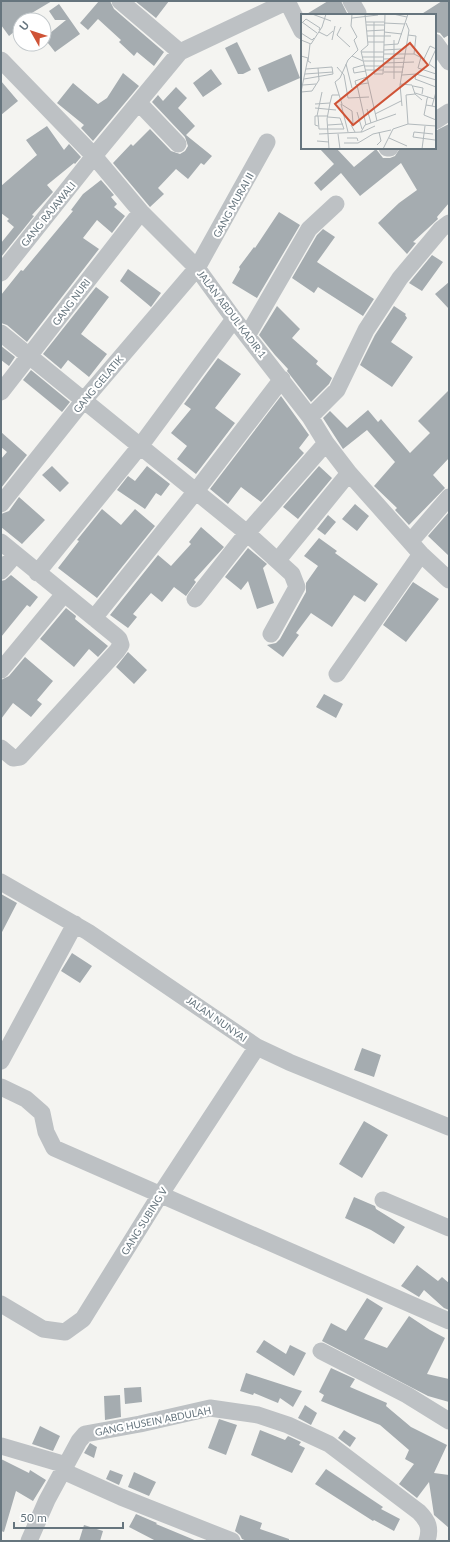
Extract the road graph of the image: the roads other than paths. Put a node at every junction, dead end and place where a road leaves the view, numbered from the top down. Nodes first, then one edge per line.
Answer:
1 (120, 1) edge
2 (288, 1) edge
3 (301, 29) edge
4 (436, 43) edge
5 (180, 52) junction
6 (1, 60) edge
7 (449, 62) edge
8 (139, 103) junction
9 (449, 112) edge
10 (436, 120) edge
11 (267, 142) dead end
12 (178, 144) dead end
13 (94, 156) junction
14 (336, 204) dead end
15 (141, 212) junction
16 (446, 230) edge
17 (197, 268) junction
18 (1, 273) edge
19 (234, 319) junction
20 (1, 333) edge
21 (247, 336) junction
22 (30, 356) junction
23 (282, 379) junction
24 (1, 392) edge
25 (84, 400) junction
26 (310, 417) junction
27 (326, 443) junction
28 (140, 445) junction
29 (349, 473) junction
30 (196, 491) junction
31 (449, 497) edge
32 (1, 504) edge
33 (247, 533) junction
34 (1, 542) edge
35 (416, 548) junction
36 (15, 555) junction
37 (278, 560) junction
38 (1, 571) edge
39 (37, 573) junction
40 (449, 580) edge
41 (64, 594) junction
42 (196, 599) dead end
43 (94, 618) junction
44 (270, 634) dead end
45 (1, 670) edge
46 (337, 674) dead end
47 (1, 748) edge
48 (1, 882) edge
49 (76, 924) junction
50 (257, 1046) junction
51 (1, 1061) edge
52 (1, 1087) edge
53 (449, 1126) edge
54 (160, 1195) junction
55 (383, 1200) dead end
56 (449, 1228) edge
57 (1, 1304) edge
58 (449, 1321) edge
59 (321, 1351) dead end
60 (449, 1421) edge
61 (1, 1446) edge
62 (65, 1468) junction
63 (29, 1541) edge
64 (232, 1541) edge
65 (427, 1541) edge

1 - 5 street
2 - 3 street
2 - 5 street
4 - 7 street
5 - 8 street, GANG RAJAWALI
6 - 13 street, JALAN ABDUL KADIR 1
8 - 12 street
8 - 13 street, GANG RAJAWALI
9 - 10 street
11 - 17 street, GANG MURAI II
13 - 15 street, JALAN ABDUL KADIR 1
13 - 18 street, GANG RAJAWALI
14 - 21 street
15 - 17 street, JALAN ABDUL KADIR 1
15 - 22 street, GANG NURI
16 - 26 street
17 - 19 street, JALAN ABDUL KADIR 1
17 - 25 street, GANG GELATIK
19 - 21 street, JALAN ABDUL KADIR 1
19 - 28 street
20 - 22 street
21 - 23 street, JALAN ABDUL KADIR 1
22 - 24 street, GANG NURI
22 - 25 street
23 - 26 street, JALAN ABDUL KADIR 1
23 - 30 street
25 - 28 street
25 - 32 street, GANG GELATIK
26 - 27 street, JALAN ABDUL KADIR 1
27 - 29 street, JALAN ABDUL KADIR 1
27 - 33 street
28 - 30 street
28 - 39 street
29 - 35 street, JALAN ABDUL KADIR 1
29 - 37 street
30 - 33 street
30 - 43 street
31 - 35 street
33 - 37 street
33 - 42 street
34 - 36 street
35 - 40 street, JALAN ABDUL KADIR 1
35 - 46 street
36 - 38 street
36 - 39 street
37 - 44 street
39 - 41 street
41 - 43 street
41 - 45 street
43 - 47 street
48 - 49 street, JALAN NUNYAI
49 - 50 street, JALAN NUNYAI
49 - 51 street
50 - 53 street, JALAN NUNYAI
50 - 54 street, GANG SUBING V
52 - 54 street
54 - 57 street, GANG SUBING V
54 - 58 street
55 - 56 street
59 - 60 street
61 - 62 street
62 - 63 street, GANG HUSEIN ABDULAH
62 - 64 street
62 - 65 street, GANG HUSEIN ABDULAH

